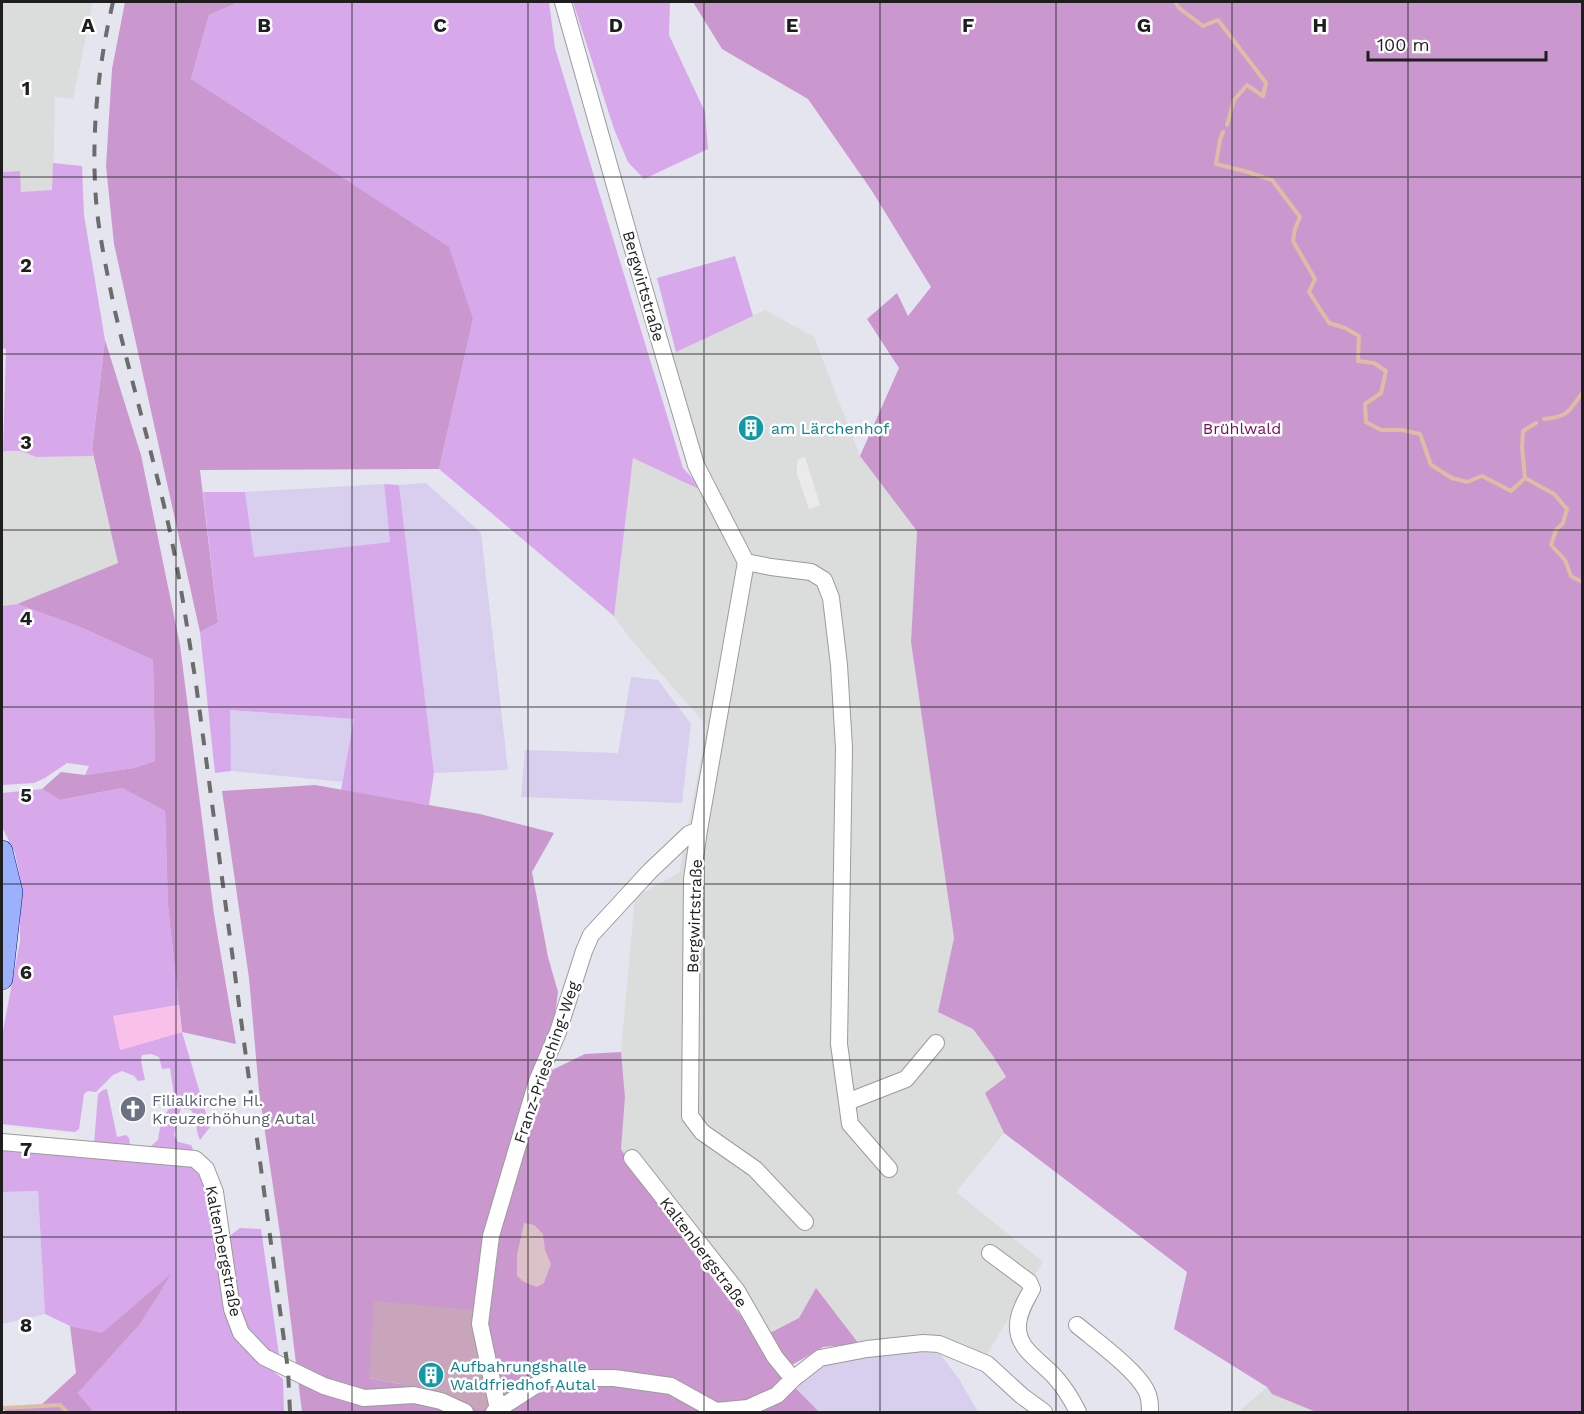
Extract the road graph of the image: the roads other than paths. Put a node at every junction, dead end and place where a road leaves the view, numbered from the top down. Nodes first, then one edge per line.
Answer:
1 (563, 2) edge
2 (746, 562) junction
3 (699, 830) junction
4 (2, 851) edge
5 (2, 979) edge
6 (936, 1043) dead end
7 (847, 1102) junction
8 (2, 1142) edge
9 (632, 1158) dead end
10 (890, 1169) dead end
11 (805, 1222) dead end
12 (990, 1253) dead end
13 (1077, 1325) dead end
14 (793, 1379) junction
15 (496, 1411) edge
16 (465, 1413) edge
17 (1044, 1413) edge
18 (1078, 1413) edge
19 (1150, 1413) edge

1 - 2 street, Bergwirtstraße
2 - 3 street, Bergwirtstraße
2 - 7 street
3 - 11 street, Bergwirtstraße
3 - 15 street, Franz-Priesching-Weg
4 - 5 main road
6 - 7 street
7 - 10 street
8 - 16 street, Kaltenbergstraße
9 - 14 street, Kaltenbergstraße
12 - 18 street
13 - 19 street
14 - 15 street
14 - 17 street

